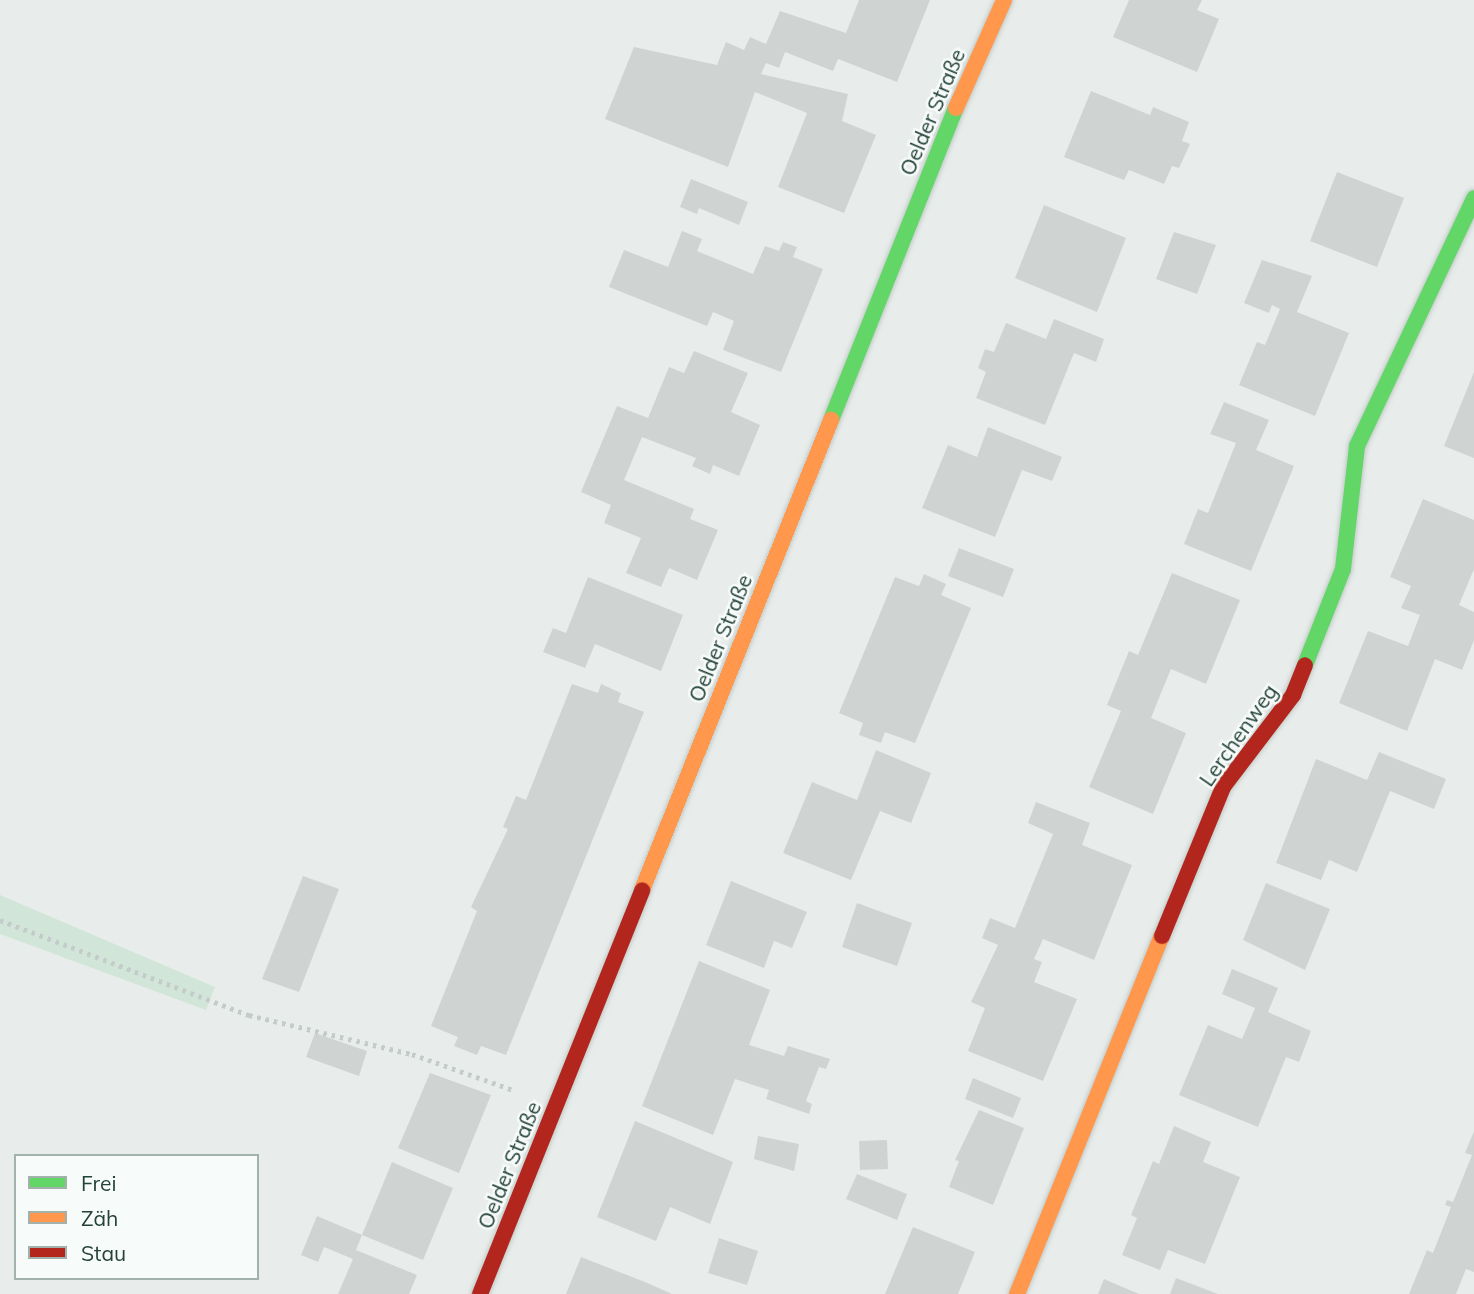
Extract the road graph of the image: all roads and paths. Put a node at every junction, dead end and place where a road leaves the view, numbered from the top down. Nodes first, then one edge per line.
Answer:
1 (1004, 0) edge
2 (1474, 198) edge
3 (0, 920) edge
4 (555, 1105) junction
5 (480, 1294) edge
6 (1017, 1294) edge

1 - 4 street, Oelder Straße
2 - 6 street, Lerchenweg
3 - 4 path
4 - 5 street, Oelder Straße

